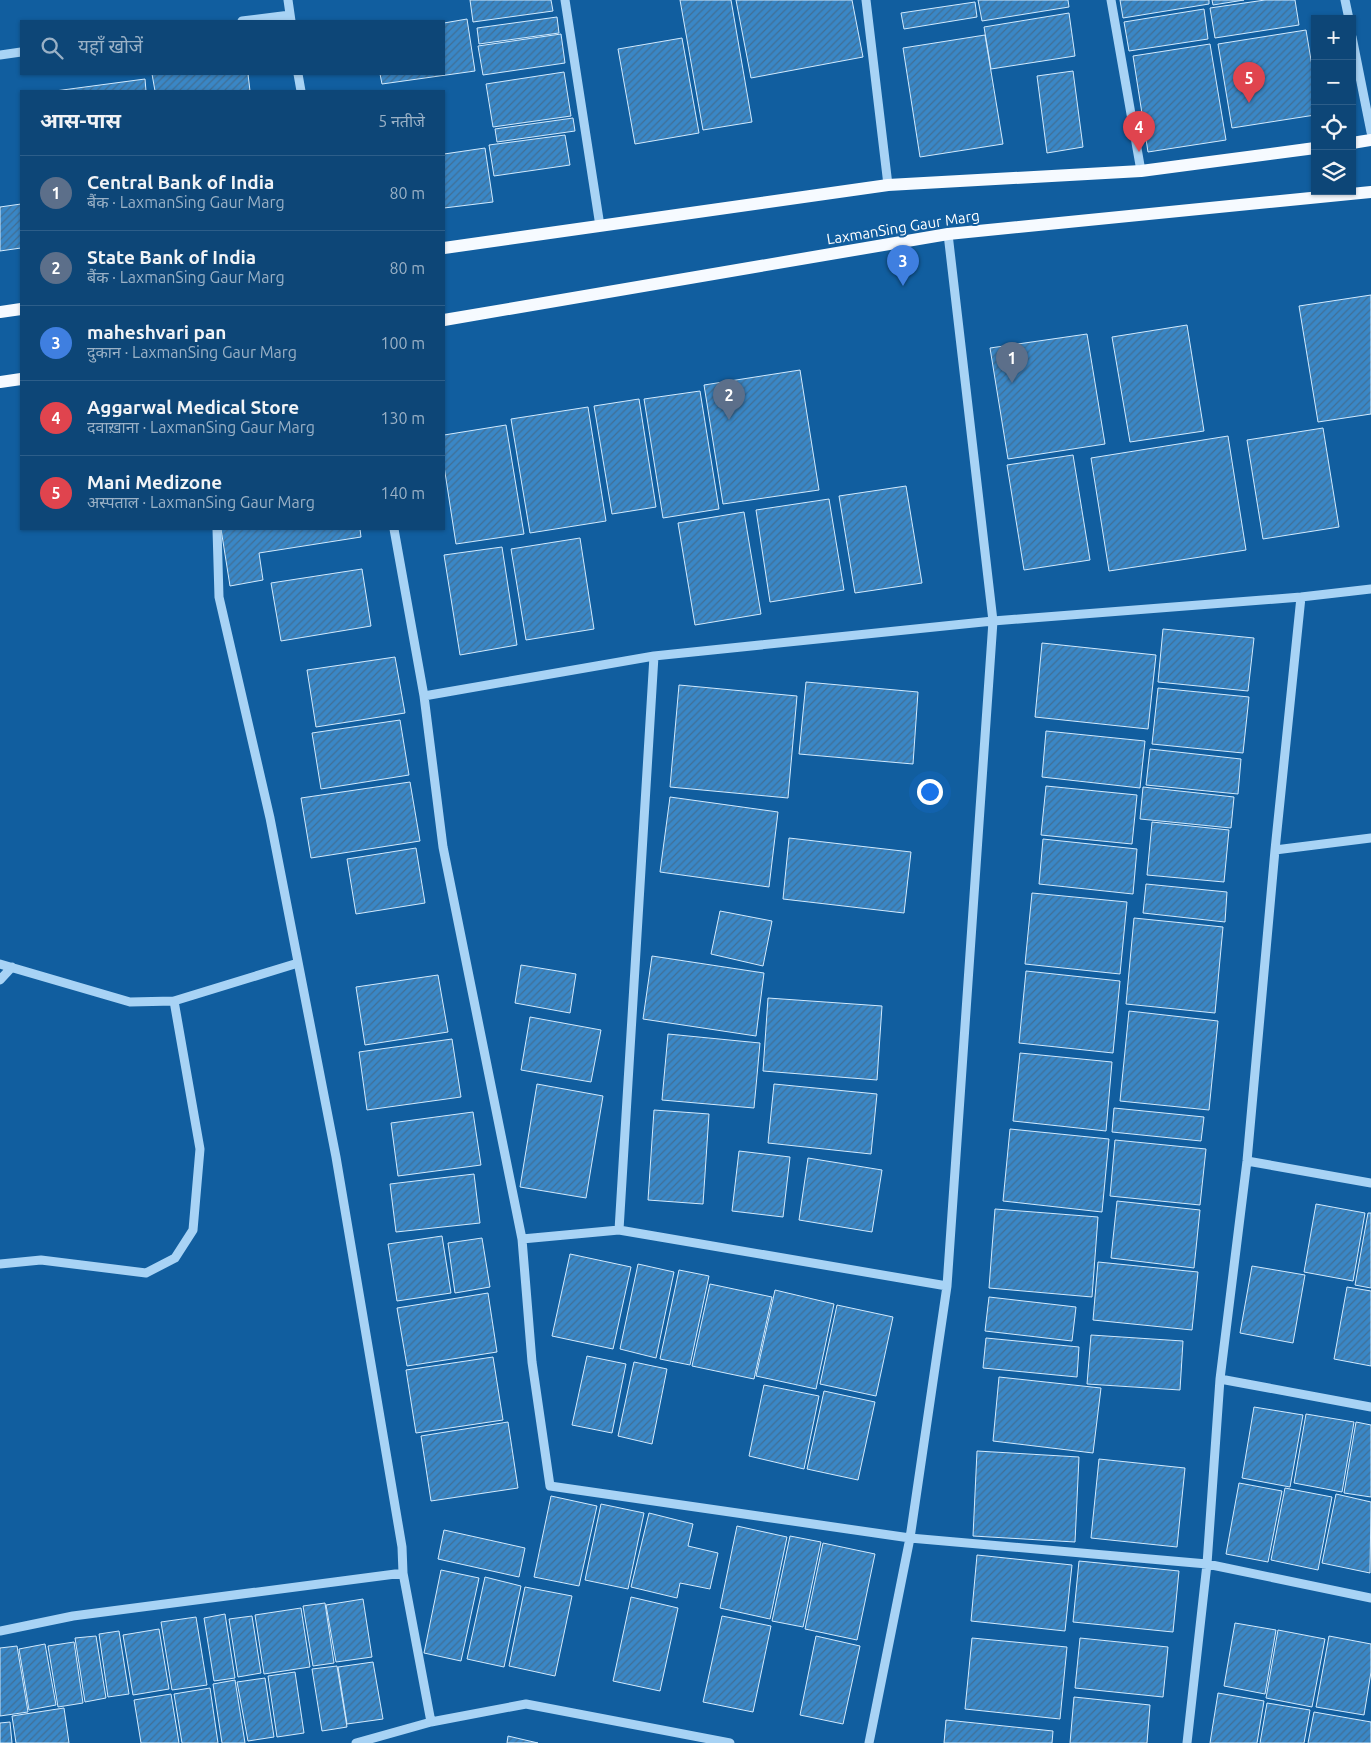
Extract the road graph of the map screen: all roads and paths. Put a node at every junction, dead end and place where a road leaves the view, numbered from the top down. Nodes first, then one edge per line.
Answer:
1 (288, 0) edge
2 (565, 0) edge
3 (866, 0) edge
4 (1111, 0) edge
5 (1345, 0) edge
6 (1348, 15) edge
7 (290, 18) edge
8 (258, 20) edge
9 (20, 52) edge
10 (0, 55) edge
11 (1356, 57) edge
12 (298, 75) edge
13 (301, 90) edge
14 (1371, 132) edge
15 (1371, 140) edge
16 (1356, 142) edge
17 (1311, 149) edge
18 (1141, 171) junction
19 (888, 185) junction
20 (1371, 192) edge
21 (600, 226) junction
22 (948, 234) junction
23 (445, 248) edge
24 (20, 309) edge
25 (0, 312) edge
26 (445, 320) edge
27 (20, 379) edge
28 (0, 382) edge
29 (217, 530) edge
30 (394, 530) edge
31 (1371, 589) edge
32 (1301, 597) junction
33 (993, 622) junction
34 (654, 656) junction
35 (424, 696) junction
36 (1371, 838) edge
37 (1275, 850) junction
38 (298, 963) junction
39 (0, 964) edge
40 (12, 967) junction
41 (0, 980) edge
42 (174, 1001) junction
43 (1248, 1161) junction
44 (1371, 1183) edge
45 (619, 1230) junction
46 (522, 1239) junction
47 (0, 1264) edge
48 (947, 1286) junction
49 (1220, 1379) junction
50 (1371, 1407) edge
51 (910, 1538) junction
52 (1207, 1564) junction
53 (403, 1573) junction
54 (1371, 1598) edge
55 (0, 1631) edge
56 (431, 1722) junction
57 (356, 1743) edge
58 (730, 1743) edge
59 (869, 1743) edge
60 (1187, 1743) edge

1 - 7 street
2 - 21 street
3 - 19 street
4 - 18 street
5 - 6 street
7 - 8 street
9 - 10 street
11 - 14 street
12 - 13 street
15 - 16 main road
17 - 18 main road
18 - 19 main road
19 - 21 main road
20 - 22 main road, LaxmanSing Gaur Marg
21 - 23 main road
22 - 26 main road, LaxmanSing Gaur Marg
22 - 33 street
24 - 25 main road
27 - 28 main road
29 - 38 street
30 - 35 street
31 - 32 street
32 - 33 street
32 - 37 street
33 - 34 street
33 - 48 street
34 - 35 street
34 - 45 street
35 - 46 street
36 - 37 street
37 - 43 street
38 - 42 street
38 - 53 street
39 - 40 street
40 - 41 street
40 - 42 street
42 - 47 street
43 - 44 street
43 - 49 street
45 - 46 street
45 - 48 street
46 - 51 street
48 - 51 street
49 - 50 street
49 - 52 street
51 - 52 street
51 - 59 street
52 - 54 street
52 - 60 street
53 - 55 street
53 - 56 street
56 - 57 street
56 - 58 street

